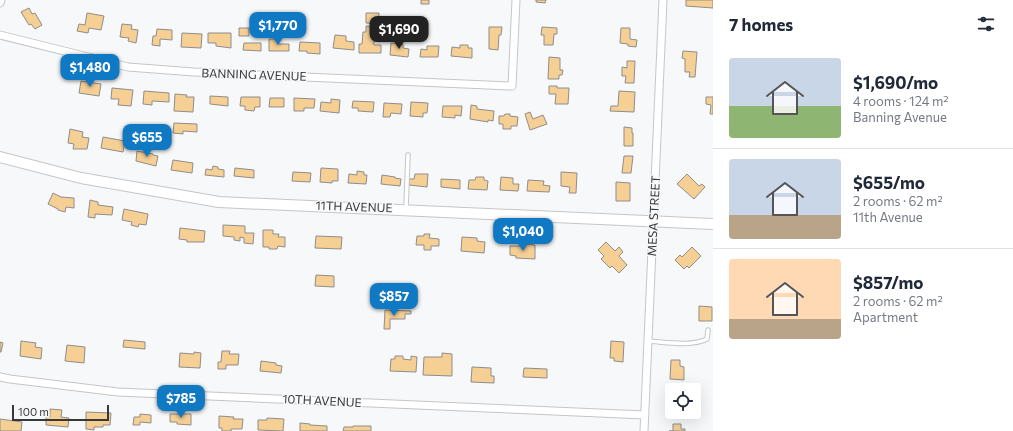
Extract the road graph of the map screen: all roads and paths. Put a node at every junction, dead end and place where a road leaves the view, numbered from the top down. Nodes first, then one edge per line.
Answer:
1 (1, 0) edge
2 (516, 0) edge
3 (663, 0) edge
4 (0, 4) edge
5 (0, 35) edge
6 (408, 155) dead end
7 (0, 157) edge
8 (406, 210) junction
9 (653, 222) junction
10 (713, 224) edge
11 (708, 330) dead end
12 (648, 341) junction
13 (0, 376) edge
14 (644, 415) junction
15 (644, 431) edge

1 - 4 street
2 - 5 street, BANNING AVENUE
3 - 9 street, MESA STREET
6 - 8 lane
7 - 8 main road, 11TH AVENUE
8 - 9 main road, 11TH AVENUE
9 - 10 main road, 11TH AVENUE
9 - 12 street, MESA STREET
11 - 12 lane
12 - 14 street, MESA STREET
13 - 14 street, 10TH AVENUE
14 - 15 street, MESA STREET

